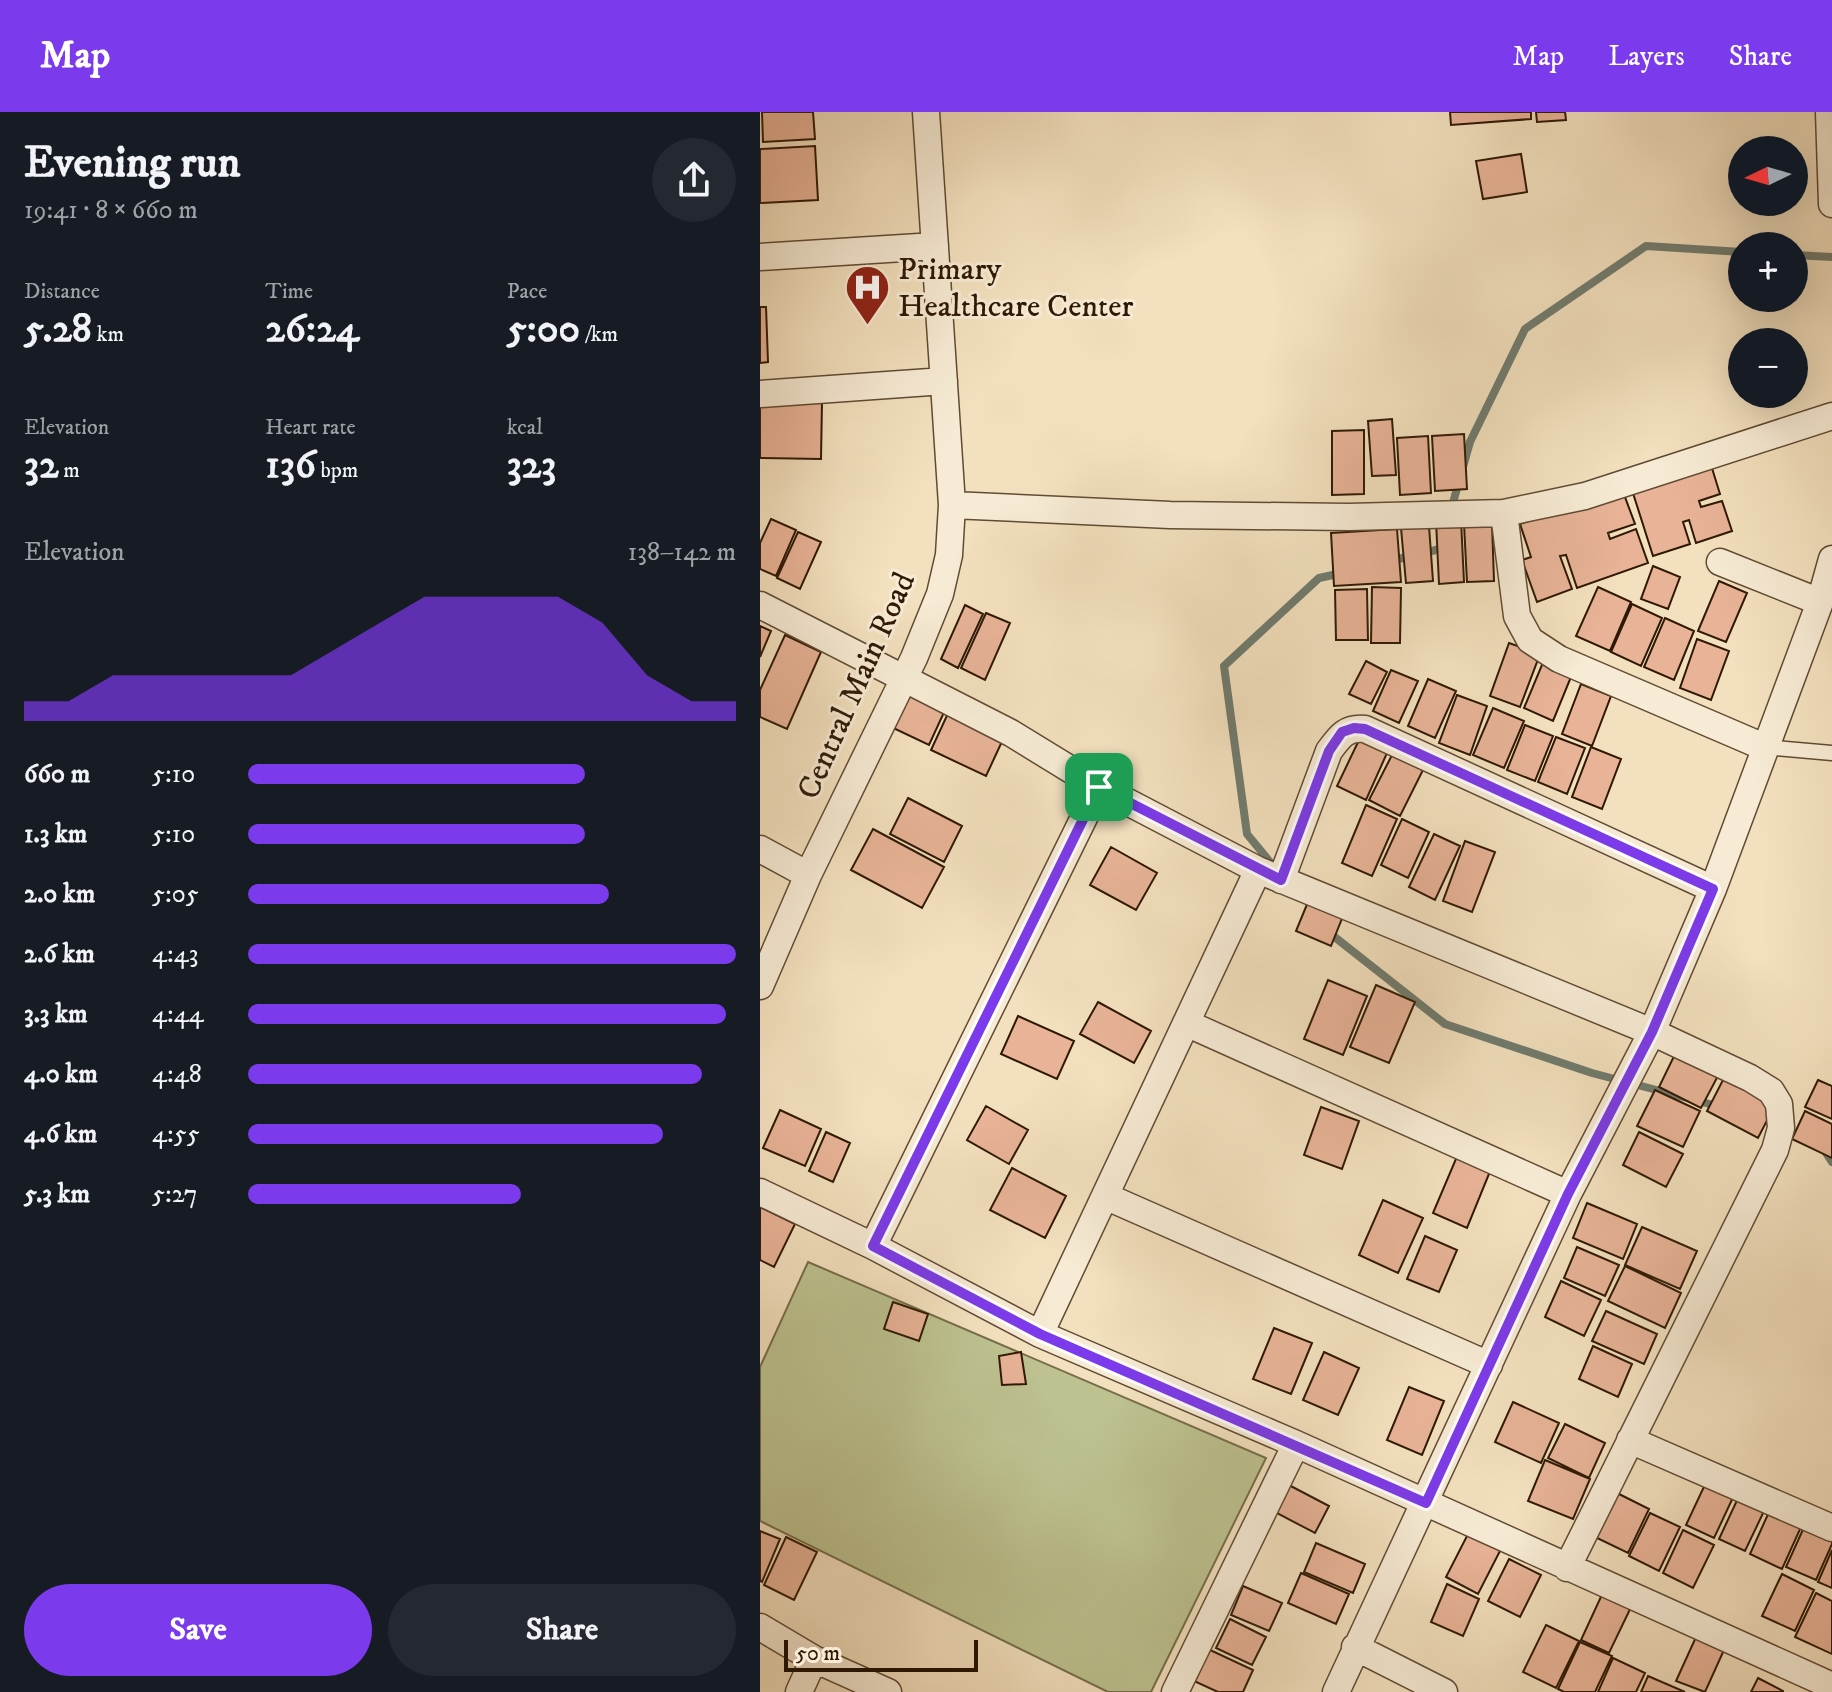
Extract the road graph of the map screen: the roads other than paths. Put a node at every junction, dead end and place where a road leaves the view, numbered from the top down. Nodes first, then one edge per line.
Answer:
1 (926, 112) edge
2 (1829, 112) edge
3 (1832, 183) edge
4 (1832, 204) edge
5 (935, 246) junction
6 (760, 257) edge
7 (944, 381) junction
8 (760, 394) edge
9 (1832, 416) edge
10 (952, 505) junction
11 (1504, 513) junction
12 (1832, 559) edge
13 (1720, 562) dead end
14 (1820, 602) junction
15 (760, 605) edge
16 (904, 680) junction
17 (1764, 747) junction
18 (1832, 753) edge
19 (1099, 787) junction
20 (760, 849) edge
21 (808, 875) junction
22 (1270, 875) junction
23 (1713, 889) junction
24 (760, 986) edge
25 (1186, 1023) junction
26 (1652, 1032) junction
27 (760, 1192) edge
28 (1568, 1194) junction
29 (1105, 1196) junction
30 (873, 1246) junction
31 (1040, 1334) junction
32 (1489, 1365) junction
33 (1630, 1440) junction
34 (1296, 1444) junction
35 (1426, 1503) junction
36 (1832, 1528) edge
37 (1567, 1568) junction
38 (760, 1627) edge
39 (1355, 1647) junction
40 (814, 1659) junction
41 (1832, 1686) edge
42 (799, 1692) edge
43 (888, 1692) edge
44 (1175, 1692) edge
45 (1336, 1692) edge
46 (1444, 1692) edge

1 - 5 street, Central Main Road
2 - 3 street
3 - 4 street
5 - 6 street
5 - 7 street, Central Main Road
7 - 8 street
7 - 10 street, Central Main Road
9 - 11 street
10 - 11 street
10 - 16 street, Central Main Road
11 - 17 street
12 - 14 street
13 - 14 street
14 - 17 street
15 - 16 street
16 - 19 street
16 - 21 street, Central Main Road
17 - 18 lane
17 - 23 street
19 - 22 street
19 - 30 street
20 - 21 street
21 - 24 street, Central Main Road
22 - 23 street
22 - 25 street
22 - 26 street
23 - 26 street
25 - 28 street
25 - 29 street
26 - 28 street
26 - 33 street
27 - 30 street
28 - 32 street
29 - 31 street
29 - 32 street
30 - 31 street
31 - 34 street
32 - 35 street
33 - 36 street
33 - 37 street
34 - 35 street
34 - 44 street
35 - 37 street
35 - 39 street
37 - 41 street
38 - 40 street
39 - 45 street
39 - 46 street
40 - 42 street
40 - 43 street

